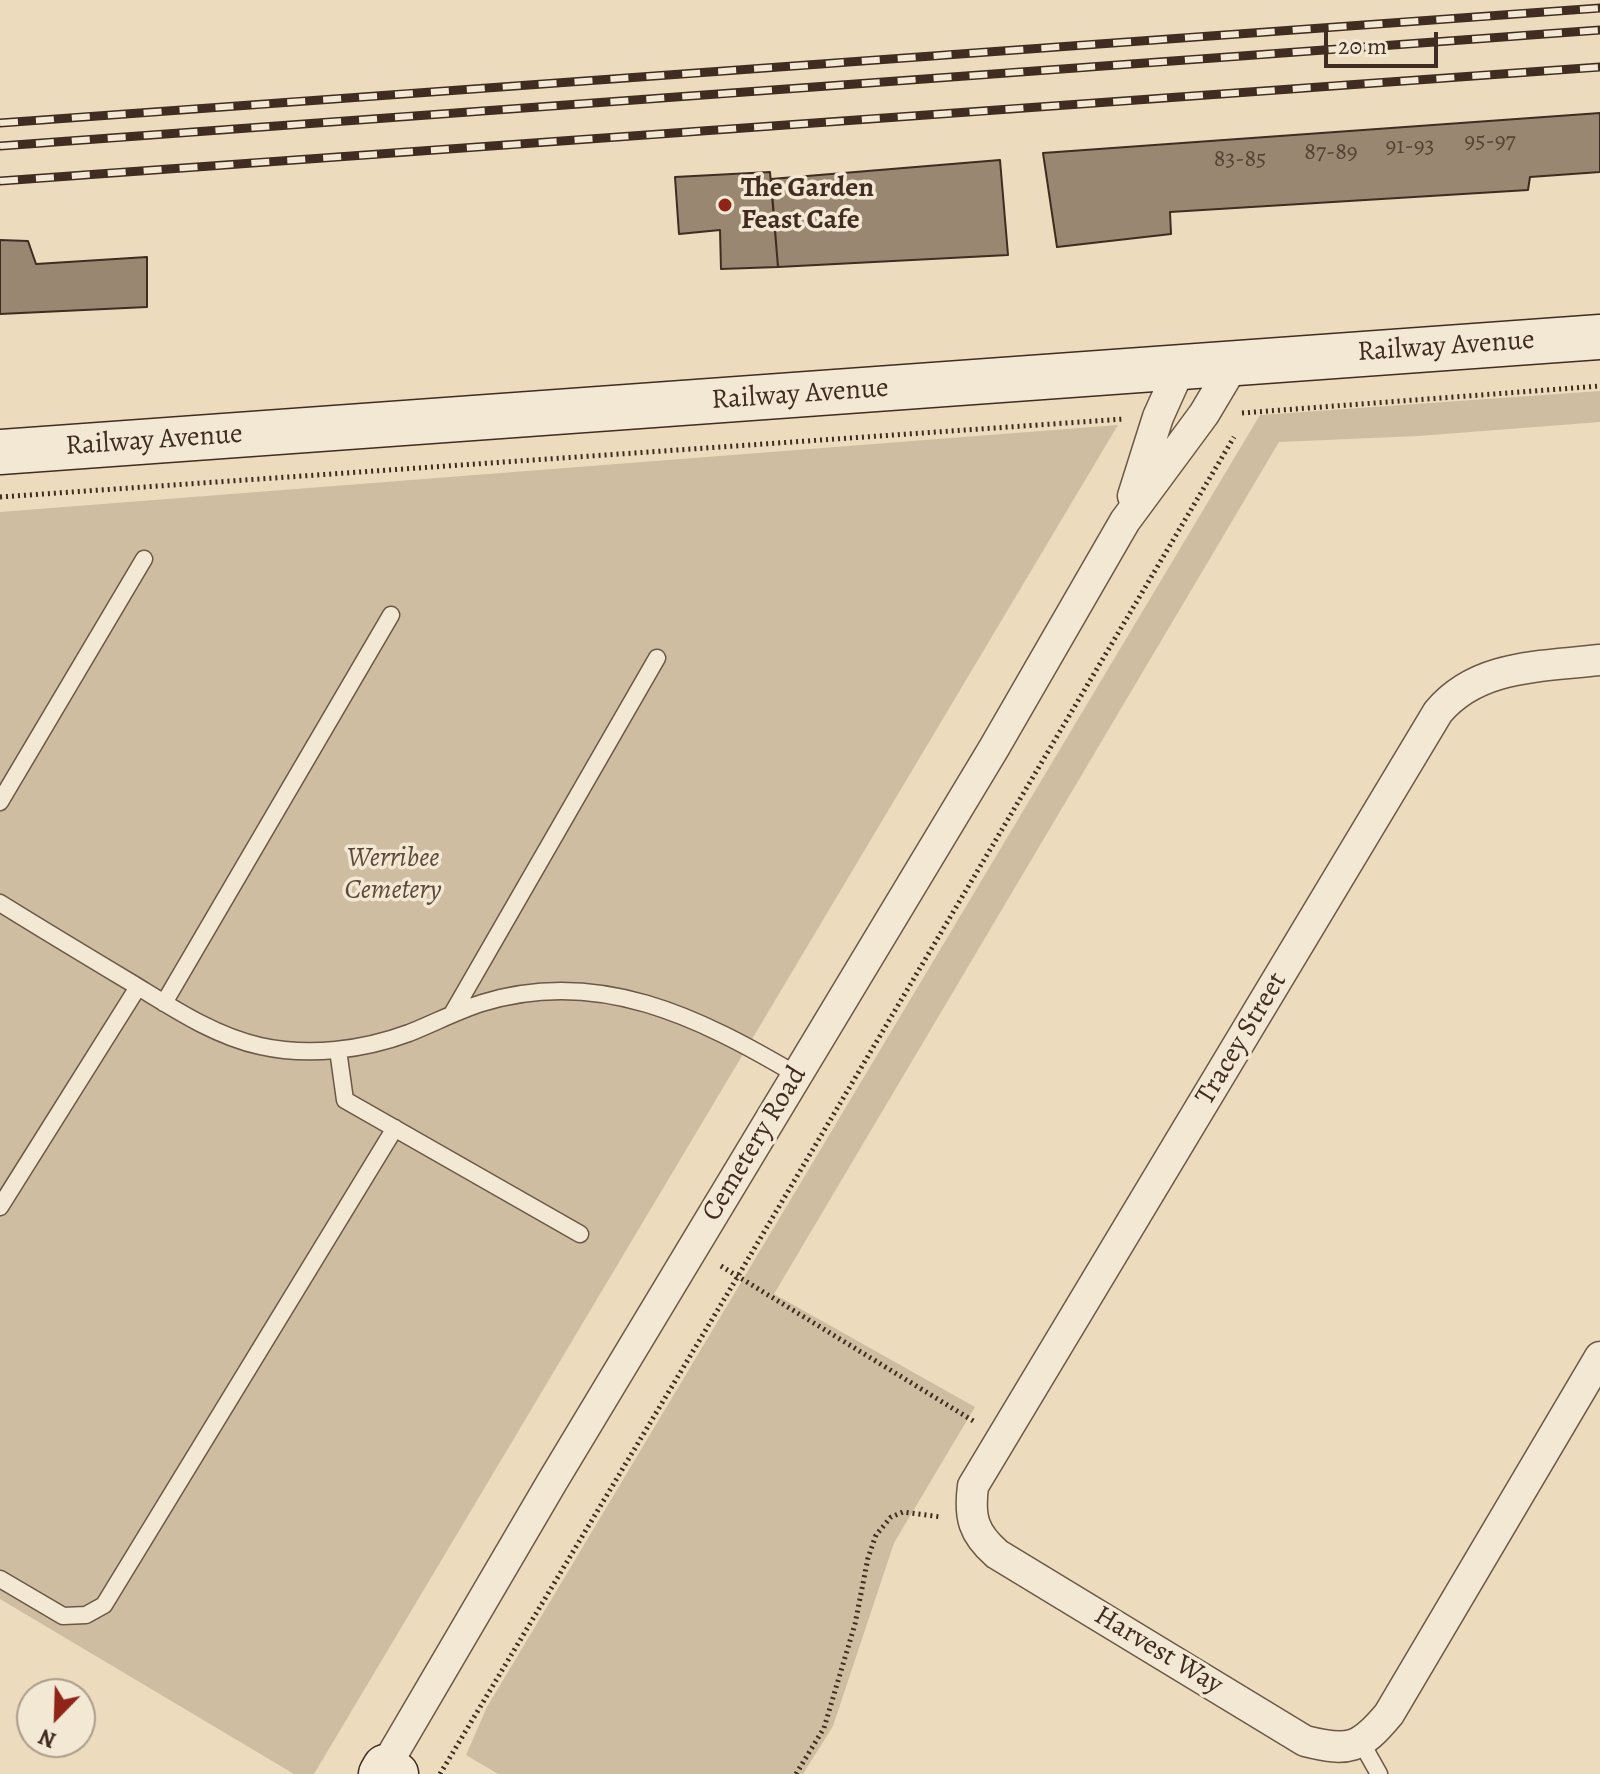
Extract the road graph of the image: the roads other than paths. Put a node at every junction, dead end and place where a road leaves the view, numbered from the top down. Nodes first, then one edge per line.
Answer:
1 (1600, 337) edge
2 (1235, 362) junction
3 (1180, 368) junction
4 (0, 452) edge
5 (1125, 521) junction
6 (144, 559) dead end
7 (391, 615) dead end
8 (657, 658) dead end
9 (1600, 660) edge
10 (0, 802) edge
11 (0, 903) edge
12 (138, 987) junction
13 (164, 1003) junction
14 (452, 1014) junction
15 (338, 1050) junction
16 (797, 1075) junction
17 (395, 1128) junction
18 (0, 1207) edge
19 (580, 1234) dead end
20 (1600, 1357) edge
21 (973, 1522) joint
22 (0, 1579) edge
23 (1361, 1742) junction
24 (388, 1772) edge
25 (1379, 1774) edge

1 - 2 street, Railway Avenue
2 - 3 street, Railway Avenue
2 - 5 street, Cemetery Road
3 - 4 street, Railway Avenue
3 - 5 street, Cemetery Road
5 - 16 street, Cemetery Road
6 - 10 lane
7 - 13 lane
8 - 14 lane
9 - 21 street, Tracey Street
11 - 12 lane
12 - 13 lane
12 - 18 lane
13 - 15 lane
14 - 15 lane
14 - 16 lane
15 - 17 lane
16 - 24 street, Cemetery Road
17 - 19 lane
17 - 22 lane
20 - 23 street
21 - 23 street, Harvest Way
23 - 25 lane

